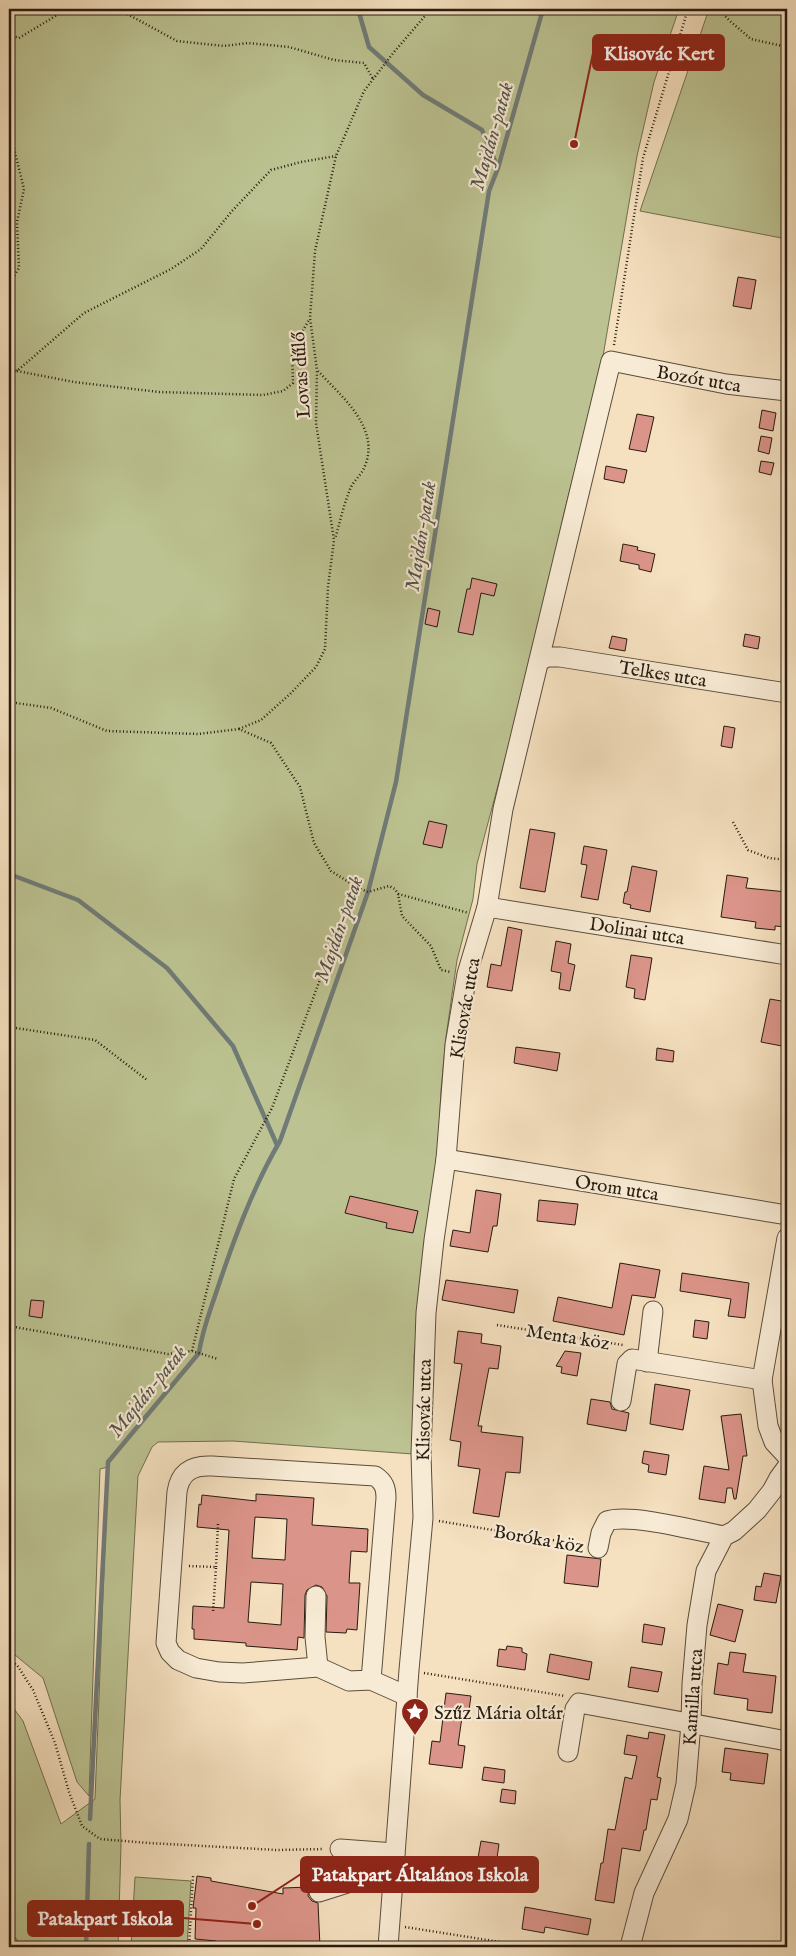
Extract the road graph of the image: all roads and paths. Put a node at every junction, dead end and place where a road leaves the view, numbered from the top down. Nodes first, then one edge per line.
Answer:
1 (67, 9) edge
2 (118, 9) edge
3 (431, 9) edge
4 (688, 9) edge
5 (718, 9) edge
6 (9, 35) edge
7 (787, 47) edge
8 (373, 79) junction
9 (9, 128) edge
10 (336, 156) junction
11 (9, 284) edge
12 (310, 318) junction
13 (611, 361) junction
14 (9, 368) edge
15 (317, 370) junction
16 (17, 371) junction
17 (787, 391) edge
18 (334, 540) junction
19 (539, 661) junction
20 (787, 693) edge
21 (9, 702) edge
22 (239, 729) junction
23 (734, 822) dead end
24 (787, 860) edge
25 (355, 886) junction
26 (398, 894) junction
27 (485, 912) junction
28 (787, 955) edge
29 (467, 974) junction
30 (9, 1027) edge
31 (146, 1080) dead end
32 (446, 1159) junction
33 (787, 1215) edge
34 (787, 1238) edge
35 (653, 1311) dead end
36 (498, 1325) dead end
37 (9, 1326) edge
38 (192, 1351) junction
39 (218, 1359) dead end
40 (639, 1360) junction
41 (762, 1380) junction
42 (621, 1401) dead end
43 (787, 1456) edge
44 (787, 1467) edge
45 (424, 1518) junction
46 (218, 1523) dead end
47 (724, 1536) junction
48 (598, 1548) joint
49 (172, 1566) junction
50 (216, 1567) junction
51 (316, 1596) dead end
52 (213, 1613) dead end
53 (9, 1660) edge
54 (318, 1667) junction
55 (409, 1670) junction
56 (371, 1680) junction
57 (407, 1696) junction
58 (579, 1703) junction
59 (692, 1723) junction
60 (787, 1741) edge
61 (568, 1752) dead end
62 (340, 1849) joint
63 (395, 1853) junction
64 (193, 1876) dead end
65 (357, 1880) dead end
66 (319, 1892) dead end
67 (390, 1926) junction
68 (189, 1947) edge
69 (388, 1947) edge
70 (532, 1947) edge
71 (630, 1947) edge

1 - 6 path
2 - 8 path
3 - 8 path, Lovas dűlő
4 - 13 path
5 - 7 path
8 - 10 path, Lovas dűlő
9 - 11 path
10 - 12 path, Lovas dűlő
10 - 16 path
12 - 15 path, Lovas dűlő
12 - 16 path
13 - 17 street, Bozót utca
13 - 19 street, Klisovác utca
14 - 16 path
15 - 18 path, Lovas dűlő
15 - 18 path
18 - 22 path, Lovas dűlő
19 - 20 street, Telkes utca
19 - 27 street, Klisovác utca
21 - 22 path
22 - 25 path
23 - 24 path
25 - 26 path
25 - 38 path
26 - 27 path
26 - 29 path
27 - 28 street, Dolinai utca
27 - 29 street, Klisovác utca
29 - 32 street, Klisovác utca
30 - 31 path
32 - 33 street, Orom utca
32 - 45 street, Klisovác utca
34 - 41 street
35 - 40 street, Menta köz
36 - 40 path, Menta köz
37 - 38 path
38 - 39 path
40 - 41 street
40 - 42 street, Menta köz
41 - 43 street
44 - 47 street, Kamilla utca
45 - 48 path, Boróka köz
45 - 55 street, Klisovác utca
46 - 50 path
47 - 48 street, Boróka köz
47 - 59 street, Kamilla utca
49 - 50 path
49 - 54 street
49 - 56 street
50 - 52 path
51 - 54 street
53 - 62 path
54 - 56 street
55 - 57 street, Klisovác utca
55 - 58 path
56 - 57 street
57 - 63 street, Klisovác utca
58 - 59 street
58 - 61 street
59 - 60 street
59 - 71 street, Kamilla utca
62 - 63 street
63 - 67 street, Klisovác utca
64 - 68 path
65 - 66 street
67 - 69 street, Klisovác utca
67 - 70 path

